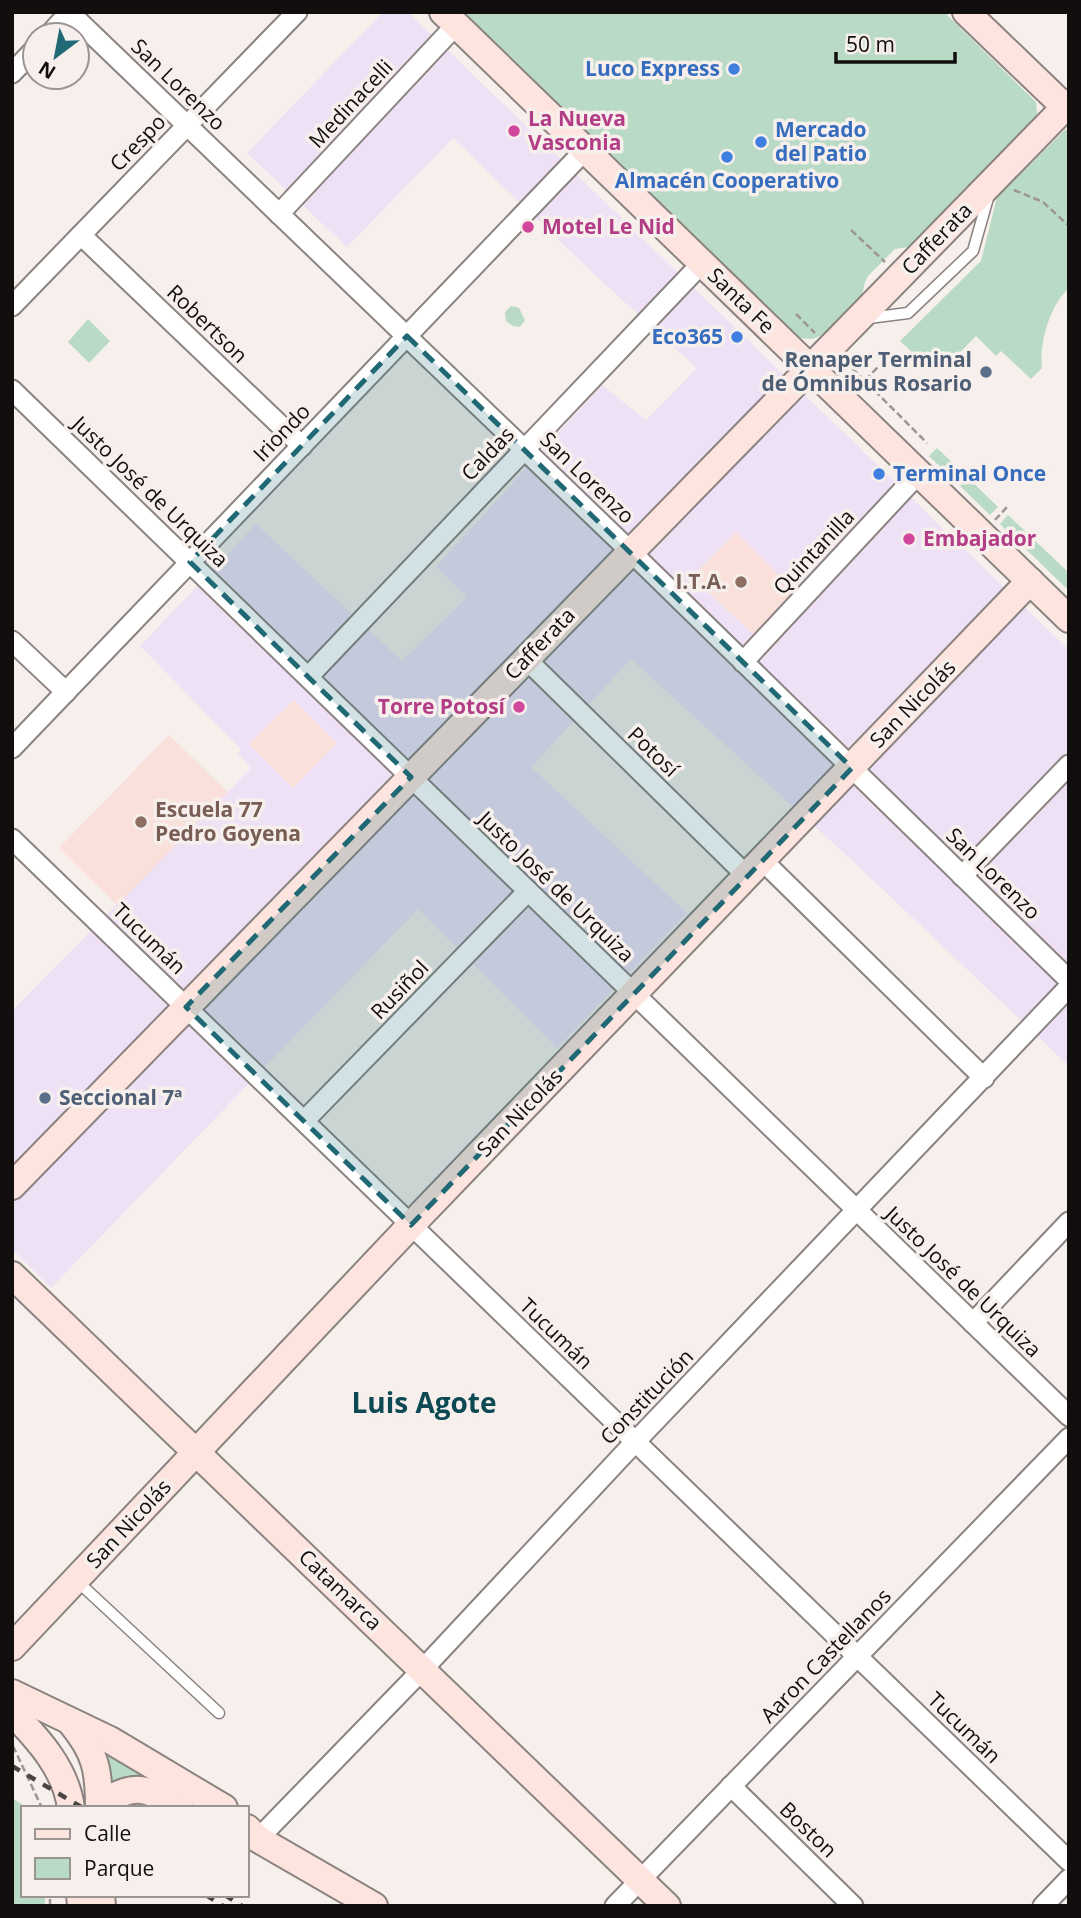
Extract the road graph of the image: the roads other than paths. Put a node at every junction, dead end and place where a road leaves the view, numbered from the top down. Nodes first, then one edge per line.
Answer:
1 (70, 12) edge
2 (297, 12) edge
3 (966, 12) edge
4 (449, 19) edge
5 (1067, 107) edge
6 (187, 126) junction
7 (585, 150) junction
8 (279, 214) junction
9 (82, 235) junction
10 (702, 263) junction
11 (12, 306) edge
12 (407, 336) junction
13 (810, 368) junction
14 (12, 390) edge
15 (302, 446) junction
16 (524, 449) junction
17 (919, 473) junction
18 (630, 551) junction
19 (190, 562) junction
20 (1030, 581) junction
21 (1069, 619) edge
22 (12, 641) edge
23 (526, 659) junction
24 (743, 662) junction
25 (308, 677) junction
26 (66, 692) junction
27 (12, 748) edge
28 (1069, 765) edge
29 (852, 768) junction
30 (411, 777) junction
31 (12, 839) edge
32 (755, 869) junction
33 (962, 876) junction
34 (528, 891) junction
35 (1069, 981) edge
36 (1069, 987) edge
37 (635, 995) junction
38 (186, 1007) junction
39 (984, 1078) junction
40 (304, 1121) junction
41 (12, 1186) edge
42 (857, 1210) junction
43 (1069, 1222) edge
44 (411, 1225) junction
45 (12, 1275) edge
46 (973, 1322) junction
47 (1069, 1416) edge
48 (1069, 1438) edge
49 (635, 1442) junction
50 (197, 1452) junction
51 (76, 1580) junction
52 (12, 1647) edge
53 (857, 1657) junction
54 (423, 1669) junction
55 (12, 1693) edge
56 (219, 1713) dead end
57 (18, 1718) edge
58 (69, 1720) junction
59 (731, 1786) junction
60 (70, 1806) edge
61 (99, 1806) edge
62 (177, 1806) edge
63 (221, 1806) edge
64 (251, 1835) edge
65 (1069, 1861) edge
66 (1069, 1878) edge
67 (640, 1880) junction
68 (374, 1906) edge
69 (615, 1906) edge
70 (667, 1906) edge
71 (853, 1906) edge
72 (1043, 1906) edge

1 - 6 street, San Lorenzo
2 - 6 street, Crespo
3 - 5 main road
4 - 7 main road, Santa Fe
4 - 8 street, Medinacelli
5 - 13 main road, Cafferata
6 - 8 street, San Lorenzo
6 - 9 street, Crespo
7 - 10 main road, Santa Fe
7 - 12 street, Iriondo
8 - 12 street, San Lorenzo
9 - 11 street, Crespo
9 - 15 street, Robertson
10 - 13 main road, Santa Fe
10 - 16 street, Caldas
12 - 15 street, Iriondo
12 - 16 street, San Lorenzo
13 - 17 main road, Santa Fe
13 - 18 main road, Cafferata
14 - 19 street, Justo José de Urquiza
15 - 19 street, Iriondo
16 - 18 street, San Lorenzo
16 - 25 street, Caldas
17 - 20 main road, Santa Fe
17 - 24 street, Quintanilla
18 - 23 main road, Cafferata
18 - 24 street, San Lorenzo
19 - 25 street, Justo José de Urquiza
19 - 26 street, Iriondo
20 - 21 main road, Santa Fe
20 - 29 main road, San Nicolás
22 - 26 street
23 - 30 main road, Cafferata
23 - 32 street, Potosí
24 - 29 street, San Lorenzo
25 - 30 street, Justo José de Urquiza
26 - 27 street, Iriondo
28 - 33 street
29 - 32 main road, San Nicolás
29 - 33 street, San Lorenzo
30 - 34 street, Justo José de Urquiza
30 - 38 main road, Cafferata
31 - 38 street, Tucumán
32 - 37 main road, San Nicolás
32 - 39 street, Potosí
33 - 35 street, San Lorenzo
34 - 37 street, Justo José de Urquiza
34 - 40 street, Rusiñol
36 - 39 street, Constitución
37 - 42 street, Justo José de Urquiza
37 - 44 main road, San Nicolás
38 - 40 street, Tucumán
38 - 41 main road, Cafferata
39 - 42 street, Constitución
40 - 44 street, Tucumán
42 - 46 street, Justo José de Urquiza
42 - 49 street, Constitución
43 - 46 street
44 - 49 street, Tucumán
44 - 50 main road, San Nicolás
45 - 50 main road, Catamarca
46 - 47 street, Justo José de Urquiza
48 - 53 street, Aaron Castellanos
49 - 53 street, Tucumán
49 - 54 street, Constitución
50 - 51 main road, San Nicolás
50 - 54 main road, Catamarca
51 - 52 main road, San Nicolás
51 - 56 lane
53 - 59 street, Aaron Castellanos
53 - 65 street, Tucumán
54 - 64 street, Constitución
54 - 67 main road, Catamarca
55 - 58 main road
57 - 60 main road
58 - 61 main road
58 - 63 main road
59 - 67 street, Aaron Castellanos
59 - 71 street, Boston
61 - 62 main road
64 - 68 main road
66 - 72 street
67 - 69 street, Aaron Castellanos
67 - 70 main road, Catamarca

